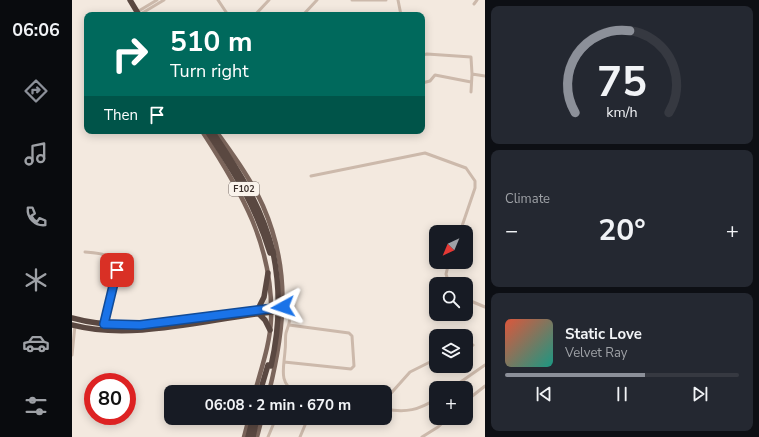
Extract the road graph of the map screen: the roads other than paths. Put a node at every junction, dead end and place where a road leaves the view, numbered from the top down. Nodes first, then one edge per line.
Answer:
1 (131, 0) edge
2 (157, 0) edge
3 (164, 0) edge
4 (218, 0) edge
5 (269, 0) edge
6 (317, 0) edge
7 (352, 0) edge
8 (386, 0) edge
9 (398, 0) edge
10 (477, 0) edge
11 (373, 1) edge
12 (474, 4) dead end
13 (138, 12) edge
14 (140, 12) edge
15 (141, 12) edge
16 (226, 12) edge
17 (258, 12) edge
18 (306, 12) edge
19 (400, 12) edge
20 (425, 54) edge
21 (472, 74) junction
22 (485, 76) edge
23 (425, 82) edge
24 (471, 82) junction
25 (471, 92) dead end
26 (204, 134) edge
27 (209, 134) edge
28 (214, 134) edge
29 (218, 134) edge
30 (311, 176) dead end
31 (462, 225) edge
32 (85, 252) dead end
33 (272, 252) junction
34 (268, 273) junction
35 (473, 302) edge
36 (485, 307) edge
37 (283, 309) junction
38 (270, 310) junction
39 (258, 311) junction
40 (72, 318) edge
41 (104, 324) junction
42 (73, 325) edge
43 (289, 325) junction
44 (112, 327) junction
45 (270, 330) junction
46 (72, 355) edge
47 (284, 362) junction
48 (429, 362) edge
49 (485, 365) edge
50 (269, 366) junction
51 (462, 381) edge
52 (257, 385) edge
53 (262, 385) edge
54 (265, 385) edge
55 (271, 385) edge
56 (287, 385) edge
57 (485, 386) edge
58 (392, 392) edge
59 (473, 395) edge
60 (429, 403) edge
61 (392, 410) edge
62 (247, 425) edge
63 (252, 425) edge
64 (256, 425) edge
65 (260, 425) edge
66 (273, 425) edge
67 (305, 425) edge
68 (440, 425) edge
69 (244, 437) edge
70 (248, 437) edge
71 (253, 437) edge
72 (257, 437) edge
73 (268, 437) edge
74 (300, 437) edge
75 (422, 437) edge

1 - 13 highway
2 - 14 street
3 - 15 street
4 - 16 street
5 - 17 street
6 - 18 street
7 - 11 street
8 - 11 street
9 - 19 street
10 - 12 street
20 - 21 street
21 - 22 street
21 - 24 street
23 - 24 street
24 - 25 street
26 - 34 main road
27 - 33 highway, F102
28 - 33 highway, F102
29 - 37 main road
30 - 31 street
32 - 41 street
33 - 50 highway, F102, bridge
34 - 38 main road
34 - 39 highway
35 - 36 street
37 - 38 highway
37 - 43 street
37 - 55 main road
38 - 39 highway
38 - 45 main road
39 - 44 highway
39 - 45 highway
40 - 41 highway
41 - 44 highway
42 - 44 highway
42 - 46 street
43 - 47 street
43 - 47 street
45 - 52 main road
47 - 56 street
48 - 58 street
49 - 51 street
50 - 53 highway, F102
50 - 54 highway, F102
57 - 59 street
60 - 61 street
62 - 69 main road
63 - 70 highway
64 - 71 highway
65 - 72 main road
66 - 73 street
67 - 74 street
68 - 75 street

